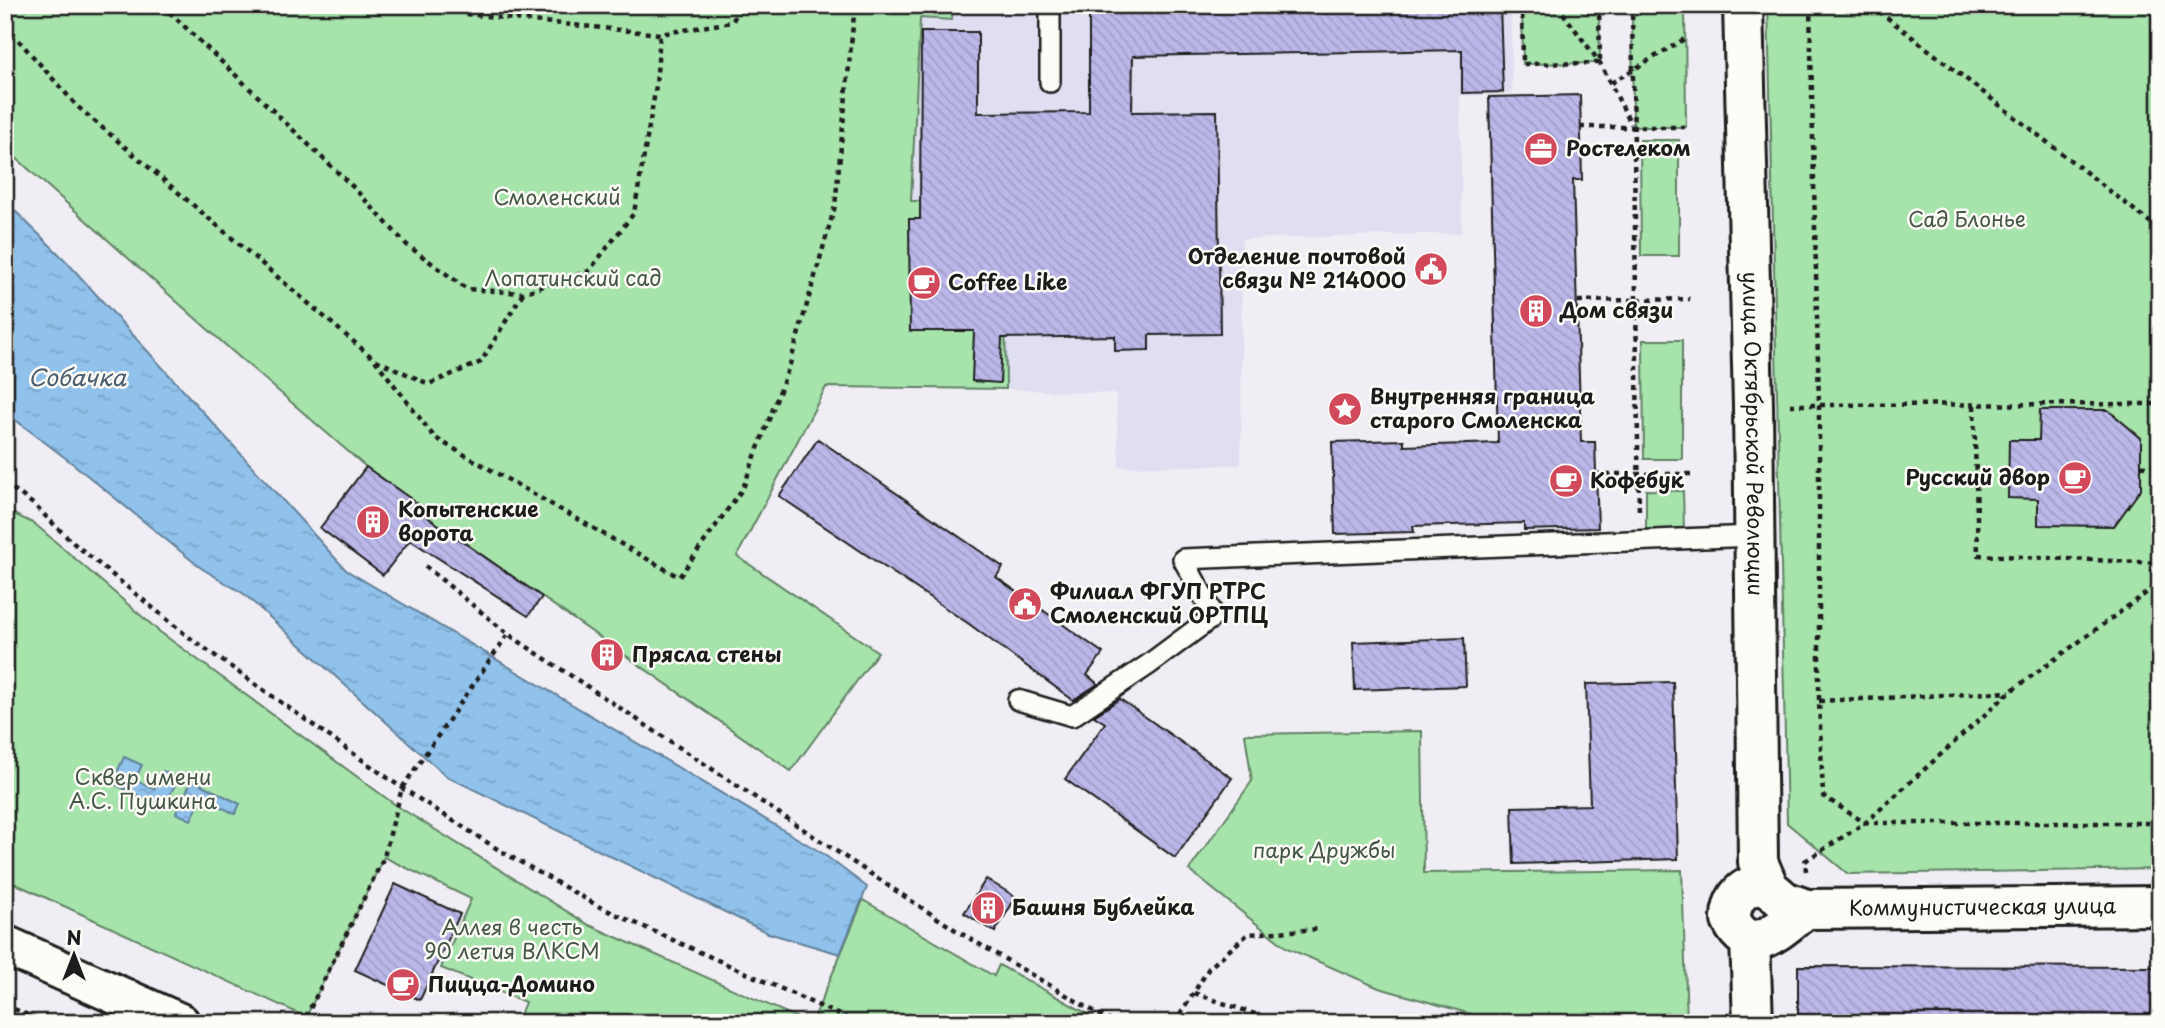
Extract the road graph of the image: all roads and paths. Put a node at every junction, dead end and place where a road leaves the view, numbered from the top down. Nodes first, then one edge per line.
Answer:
1 (162, 5) edge
2 (448, 5) edge
3 (742, 5) edge
4 (855, 5) edge
5 (1050, 5) edge
6 (1522, 5) edge
7 (1557, 5) edge
8 (1599, 5) edge
9 (1743, 5) edge
10 (1810, 5) edge
11 (1871, 5) edge
12 (1632, 8) edge
13 (1685, 10) dead end
14 (5, 25) edge
15 (660, 34) junction
16 (1686, 38) dead end
17 (1600, 63) junction
18 (1632, 70) junction
19 (1050, 82) dead end
20 (1611, 83) junction
21 (1580, 127) dead end
22 (1633, 127) junction
23 (1686, 127) dead end
24 (2160, 230) edge
25 (523, 293) junction
26 (1690, 299) dead end
27 (1636, 300) junction
28 (1578, 301) dead end
29 (375, 360) junction
30 (2160, 404) edge
31 (1819, 405) junction
32 (1974, 405) junction
33 (1753, 406) junction
34 (2141, 466) dead end
35 (2160, 466) edge
36 (1596, 474) dead end
37 (1638, 474) junction
38 (1694, 474) dead end
39 (5, 483) edge
40 (1754, 536) junction
41 (1639, 541) junction
42 (2160, 563) edge
43 (425, 566) dead end
44 (2160, 583) edge
45 (508, 634) junction
46 (2011, 691) junction
47 (1018, 700) dead end
48 (1819, 701) junction
49 (402, 788) junction
50 (1864, 822) junction
51 (2160, 822) edge
52 (1805, 861) dead end
53 (1758, 880) junction
54 (2160, 906) edge
55 (1806, 909) junction
56 (1320, 929) dead end
57 (1750, 939) junction
58 (5, 945) edge
59 (1194, 993) junction
60 (5, 1005) edge
61 (306, 1017) dead end
62 (46, 1023) edge
63 (180, 1023) edge
64 (857, 1023) edge
65 (1114, 1023) edge
66 (1175, 1023) edge
67 (1281, 1023) edge
68 (1753, 1023) edge

1 - 25 path
2 - 15 path
3 - 15 path
4 - 29 path
5 - 19 lane
6 - 17 path
7 - 17 path
8 - 17 path
9 - 33 street, улица Октябрьской Революции
10 - 31 path
11 - 24 path
12 - 13 path
12 - 18 path
14 - 29 path
15 - 25 path
16 - 18 path
17 - 20 path
18 - 20 path
18 - 22 path
20 - 22 path
21 - 22 path
22 - 23 path
22 - 27 path
25 - 29 path
26 - 27 path
27 - 28 path
27 - 37 path
30 - 32 path
31 - 32 path
31 - 33 path
31 - 48 path
32 - 42 path
33 - 40 street, улица Октябрьской Революции
34 - 35 path
36 - 37 path
37 - 38 path
37 - 41 path
39 - 49 path
40 - 41 lane
40 - 53 street, улица Октябрьской Революции
41 - 47 lane
43 - 45 path
44 - 46 path
45 - 49 path
45 - 65 path
46 - 48 path
46 - 50 path
48 - 50 path
49 - 61 path
49 - 64 path
50 - 51 path
50 - 52 path
53 - 55 street
53 - 57 street
54 - 55 street, Коммунистическая улица
55 - 57 street
56 - 59 path
57 - 68 street
58 - 63 street
59 - 66 path
59 - 67 path
60 - 62 path

